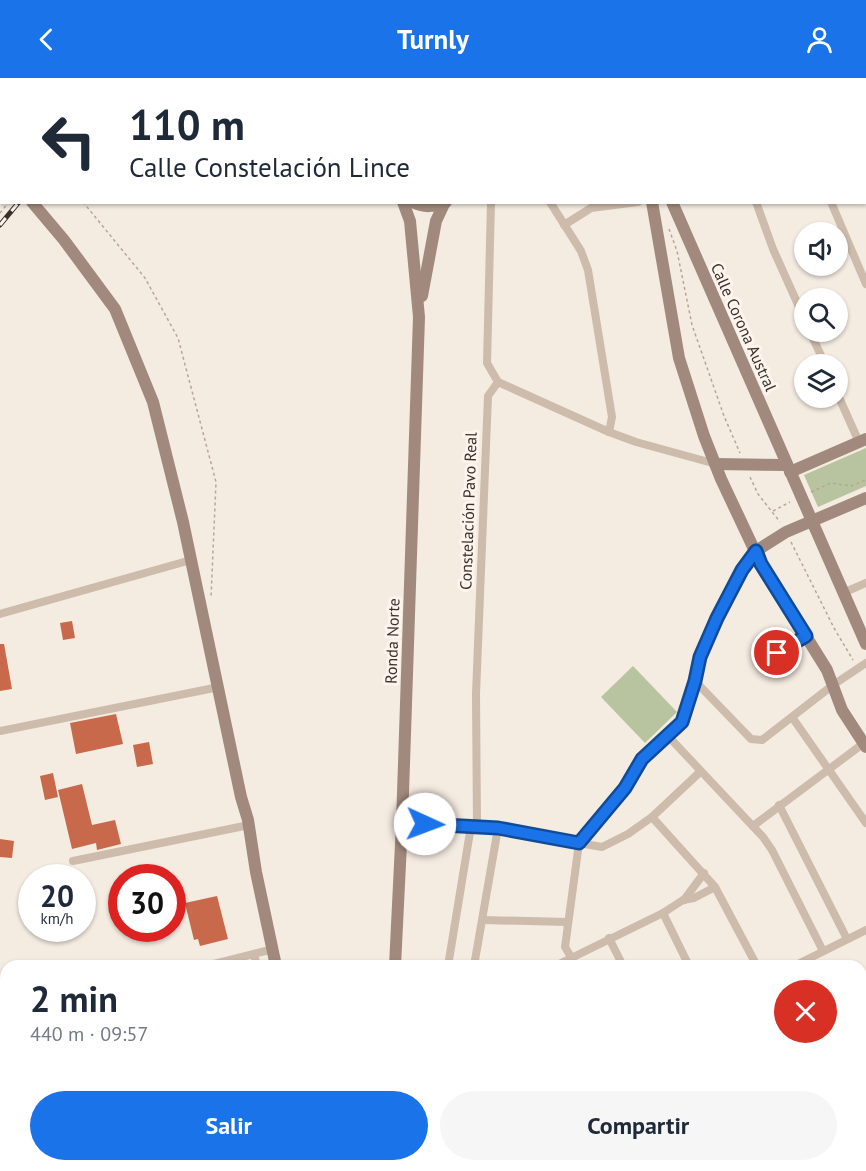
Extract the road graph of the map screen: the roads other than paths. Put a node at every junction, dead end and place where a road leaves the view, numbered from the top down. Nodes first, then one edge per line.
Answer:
1 (405, 204) edge
2 (417, 204) edge
3 (440, 204) edge
4 (444, 204) edge
5 (491, 204) edge
6 (551, 204) edge
7 (622, 204) edge
8 (652, 204) edge
9 (673, 204) edge
10 (757, 204) edge
11 (832, 204) edge
12 (36, 207) edge
13 (564, 225) junction
14 (866, 284) edge
15 (794, 296) edge
16 (418, 317) junction
17 (498, 382) junction
18 (845, 408) edge
19 (609, 432) junction
20 (862, 441) edge
21 (716, 464) junction
22 (788, 468) junction
23 (866, 498) edge
24 (812, 522) junction
25 (756, 551) junction
26 (191, 560) junction
27 (866, 583) edge
28 (843, 593) junction
29 (0, 614) edge
30 (806, 636) junction
31 (866, 644) edge
32 (763, 662) dead end
33 (862, 666) edge
34 (695, 681) junction
35 (833, 685) junction
36 (219, 687) junction
37 (792, 717) junction
38 (0, 731) edge
39 (668, 736) junction
40 (865, 745) edge
41 (829, 769) junction
42 (700, 772) junction
43 (779, 806) junction
44 (652, 817) junction
45 (402, 823) junction
46 (866, 823) edge
47 (249, 825) junction
48 (474, 826) junction
49 (753, 826) junction
50 (498, 828) junction
51 (579, 843) junction
52 (73, 861) dead end
53 (704, 873) junction
54 (715, 887) junction
55 (683, 900) junction
56 (663, 913) junction
57 (483, 920) junction
58 (568, 922) junction
59 (866, 930) edge
60 (609, 938) junction
61 (847, 939) junction
62 (273, 949) junction
63 (823, 951) junction
64 (254, 954) junction
65 (571, 957) junction
66 (230, 960) edge
67 (256, 960) edge
68 (275, 960) edge
69 (395, 960) edge
70 (449, 960) edge
71 (475, 960) edge
72 (566, 960) edge
73 (620, 960) edge
74 (686, 960) edge
75 (754, 960) edge
76 (806, 960) edge

1 - 16 street, Ronda Norte
2 - 3 street, Ronda Norte
4 - 16 street, Ronda Norte
5 - 17 street
6 - 13 street
7 - 13 street
8 - 21 street
9 - 22 street, Calle Corona Austral
10 - 15 street
11 - 14 street
12 - 26 street
13 - 19 street
16 - 45 street, Ronda Norte
17 - 19 street
17 - 48 street, Constelación Pavo Real
18 - 20 street
19 - 21 street
20 - 22 street
21 - 22 street
21 - 25 street
22 - 24 street, Calle Corona Austral
23 - 24 street
24 - 25 street
24 - 28 street, Calle Corona Austral
25 - 30 street
25 - 34 street
26 - 29 street
26 - 36 street
27 - 28 street
28 - 31 street, Calle Corona Austral
30 - 32 street
30 - 35 street
33 - 35 street
34 - 37 street
34 - 39 street
35 - 37 street
35 - 40 street
36 - 38 street
36 - 47 street
37 - 41 street
39 - 42 street
39 - 51 street
40 - 41 street
41 - 43 street
41 - 46 street
42 - 44 street
42 - 49 street
43 - 49 street
43 - 61 street
44 - 51 street
44 - 53 street
45 - 48 street
45 - 69 street, Ronda Norte
47 - 52 street
47 - 62 street
48 - 50 street
48 - 70 street, Constelación Pavo Real
49 - 63 street
50 - 51 street
50 - 57 street
51 - 58 street
53 - 54 street
53 - 55 street
54 - 55 street
54 - 75 street
55 - 56 street
56 - 60 street
56 - 74 street
57 - 58 street
57 - 71 street
58 - 65 street
59 - 61 street
60 - 65 street
60 - 73 street
61 - 63 street
62 - 64 street
62 - 68 street
63 - 76 street
64 - 66 street
64 - 67 street
65 - 72 street

